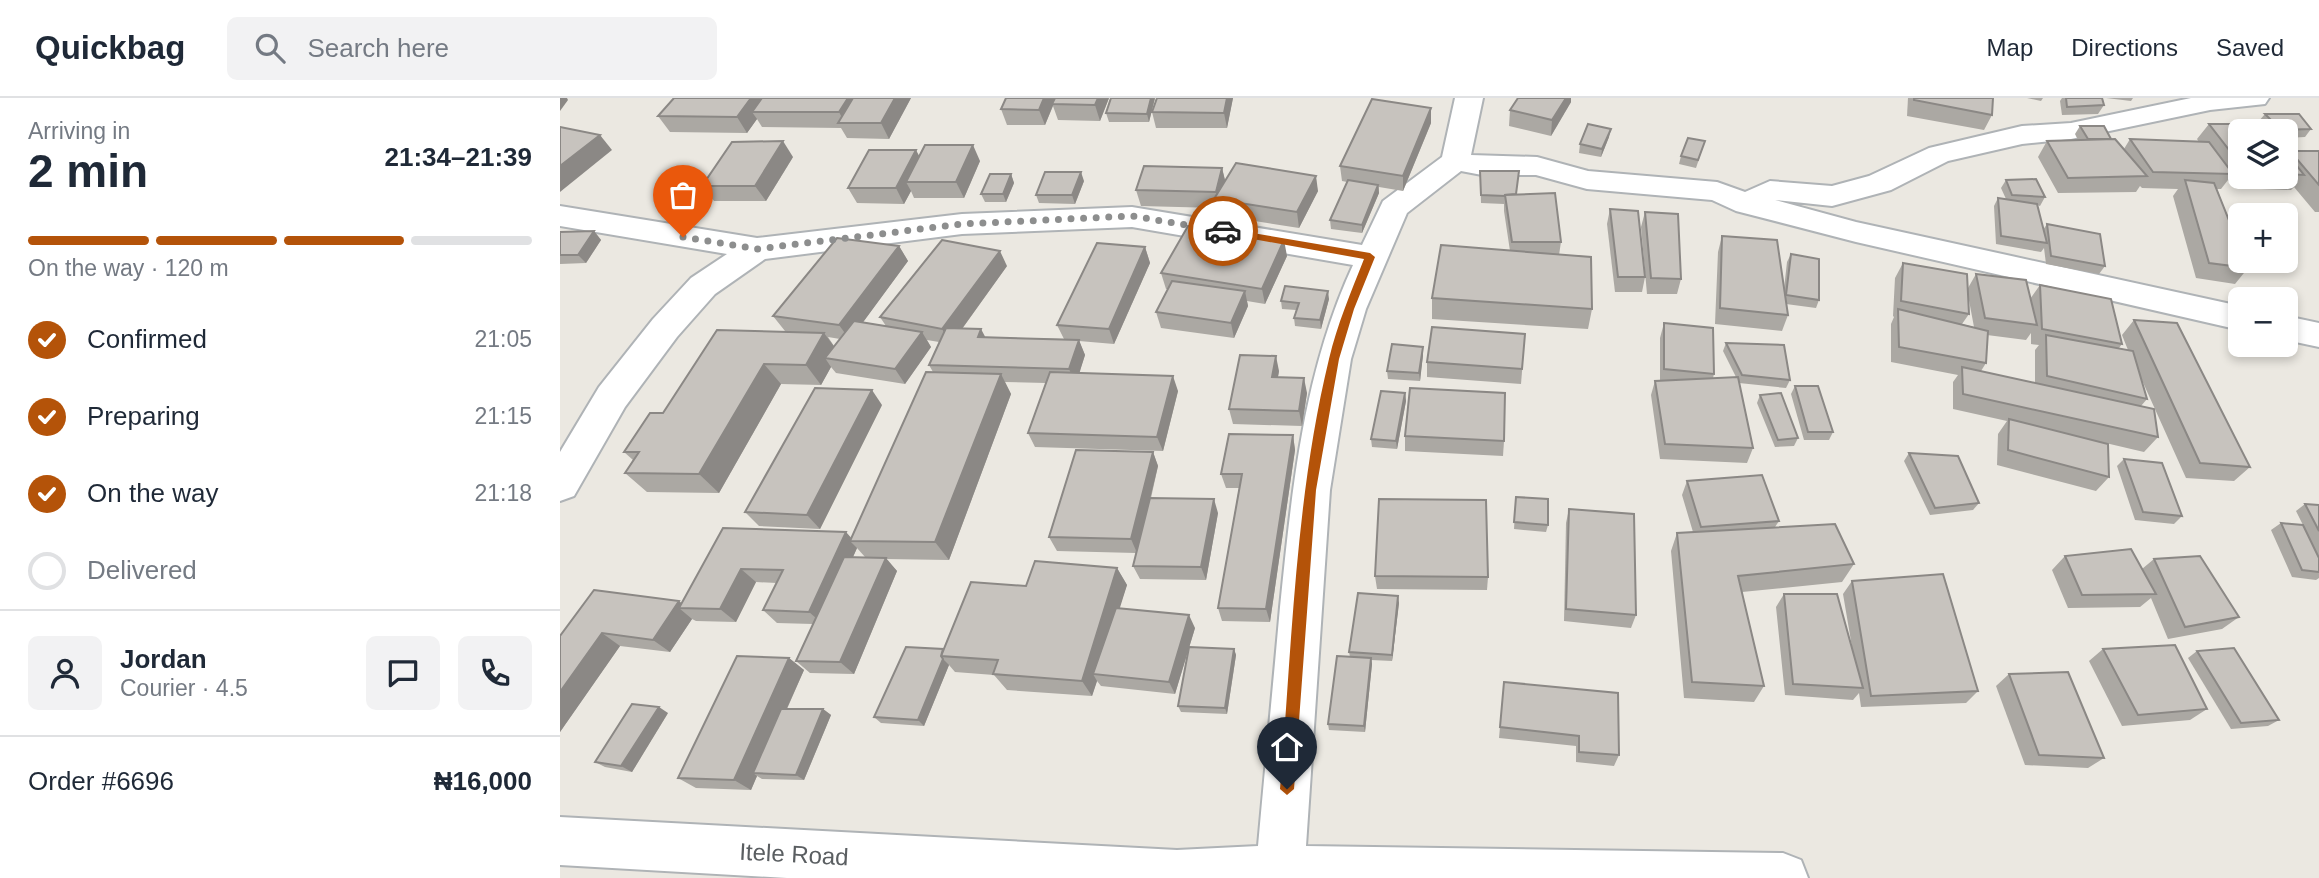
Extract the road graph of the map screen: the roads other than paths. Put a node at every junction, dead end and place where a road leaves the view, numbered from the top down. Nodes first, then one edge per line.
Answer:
1 (1468, 98) edge
2 (2255, 98) edge
3 (1455, 161) junction
4 (1747, 204) junction
5 (560, 216) edge
6 (757, 249) junction
7 (1370, 257) junction
8 (2228, 315) edge
9 (2298, 331) edge
10 (2319, 335) edge
11 (560, 485) edge
12 (560, 841) edge
13 (1280, 870) junction
14 (1176, 876) edge
15 (1783, 878) edge

1 - 3 street
2 - 4 street
3 - 4 street
3 - 7 street
4 - 8 street
5 - 6 street
6 - 7 street
6 - 11 street
7 - 13 street
9 - 10 street
12 - 14 street, Itele Road
13 - 14 street, Itele Road
13 - 15 street, Itele Road

